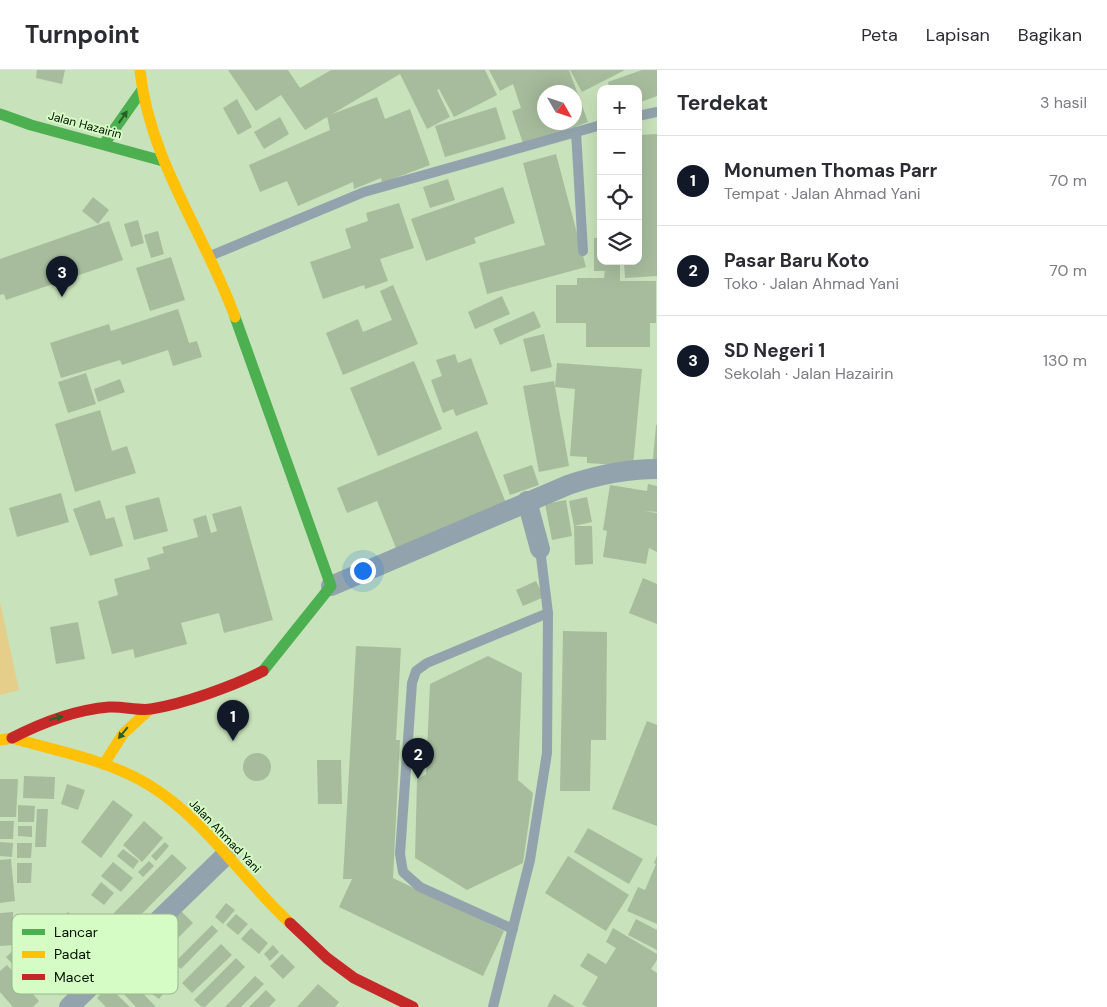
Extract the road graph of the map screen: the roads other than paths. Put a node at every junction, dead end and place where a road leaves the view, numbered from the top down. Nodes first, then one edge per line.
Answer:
1 (140, 70) edge
2 (142, 90) junction
3 (657, 112) edge
4 (0, 114) edge
5 (642, 115) edge
6 (597, 126) edge
7 (576, 132) junction
8 (104, 144) junction
9 (163, 161) junction
10 (583, 251) dead end
11 (209, 257) junction
12 (657, 469) edge
13 (527, 501) junction
14 (540, 549) joint
15 (331, 586) junction
16 (548, 613) junction
17 (150, 709) junction
18 (6, 739) edge
19 (104, 764) junction
20 (226, 855) junction
21 (165, 914) edge
22 (513, 929) junction
23 (83, 994) edge
24 (70, 1007) edge
25 (412, 1007) edge
26 (493, 1007) edge

1 - 2 main road
8 -> 2 main road
2 - 9 main road
3 - 5 lane
4 - 8 main road, Jalan Hazairin
6 - 7 lane
7 - 10 lane
7 - 11 lane
8 - 9 main road, Jalan Hazairin
9 - 11 main road
11 - 15 main road
12 - 13 street
13 - 14 street
13 - 15 street
14 - 16 lane
15 - 17 main road
16 - 22 lane
16 - 22 lane
18 -> 17 main road
17 -> 19 main road
18 - 19 main road, Jalan Ahmad Yani
19 - 20 main road, Jalan Ahmad Yani
20 - 21 street
20 - 25 main road, Jalan Ahmad Yani
22 - 26 lane
23 - 24 street

